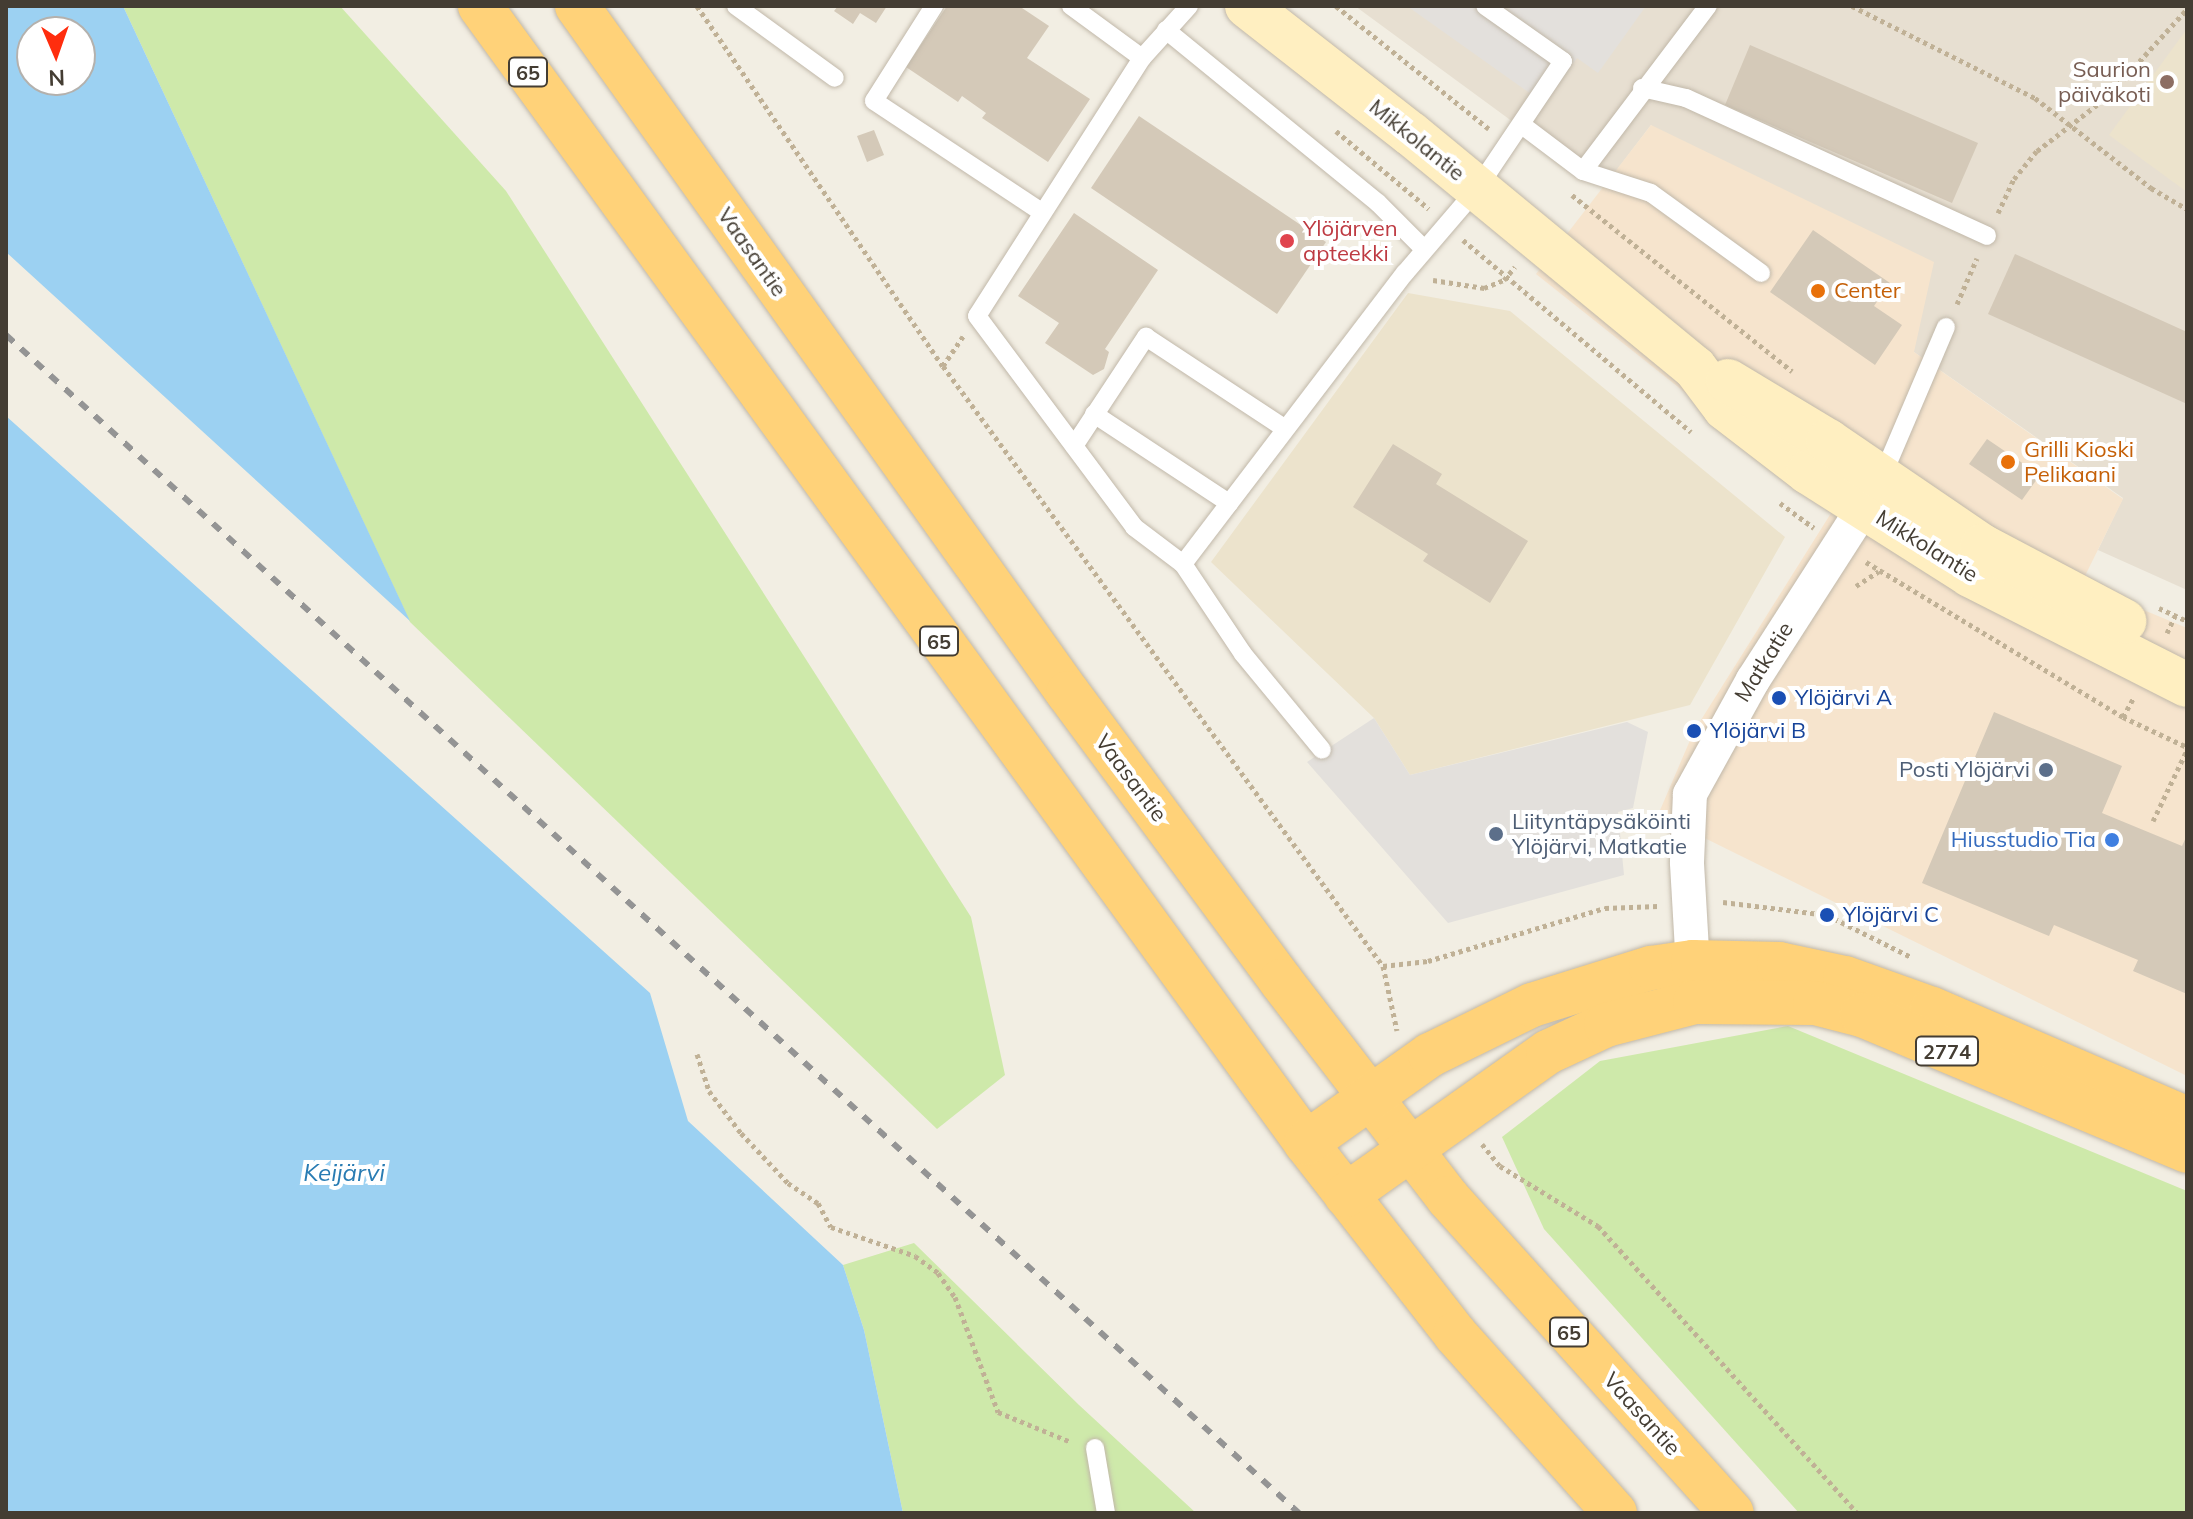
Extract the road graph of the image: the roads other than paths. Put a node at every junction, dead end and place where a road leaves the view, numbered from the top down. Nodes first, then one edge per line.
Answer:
1 (480, 6) edge
2 (577, 6) edge
3 (736, 6) edge
4 (934, 6) edge
5 (1071, 6) edge
6 (1189, 6) edge
7 (1247, 6) edge
8 (1485, 6) edge
9 (1708, 6) edge
10 (1166, 30) junction
11 (1142, 58) junction
12 (835, 78) dead end
13 (1642, 88) junction
14 (1522, 125) junction
15 (1583, 171) junction
16 (1477, 189) junction
17 (1042, 212) junction
18 (1987, 236) road end
19 (1424, 249) junction
20 (1761, 273) dead end
21 (1946, 327) road end
22 (1094, 414) junction
23 (1284, 428) junction
24 (1074, 446) junction
25 (1873, 494) junction
26 (1229, 503) junction
27 (1183, 564) junction
28 (2176, 633) edge
29 (2187, 685) edge
30 (1322, 750) dead end
31 (1694, 982) junction
32 (1369, 1095) junction
33 (2187, 1119) edge
34 (1306, 1143) junction
35 (1410, 1147) junction
36 (2187, 1151) edge
37 (1346, 1195) junction
38 (1095, 1448) road end
39 (1106, 1513) edge
40 (1615, 1513) edge
41 (1732, 1513) edge

1 - 34 highway, 65
2 - 32 highway, Vaasantie / 65
3 - 12 lane
4 - 17 lane
5 - 11 lane
6 - 10 lane
7 - 16 main road, Mikkolantie
8 - 14 lane
9 - 13 lane
10 - 11 lane
10 - 19 lane
11 - 17 lane
13 - 15 lane
13 - 18 lane
14 - 15 lane
14 - 16 lane
15 - 20 lane
16 - 19 lane
16 - 25 main road, Mikkolantie
17 - 24 lane
19 - 23 lane
21 - 25 lane
22 - 23 lane
22 - 24 lane
22 - 26 lane
23 - 26 lane
24 - 27 lane
25 - 28 main road, Mikkolantie
25 - 29 main road, Mikkolantie
25 - 31 street, Matkatie
26 - 27 lane
27 - 30 lane
31 - 32 highway, 2774
31 - 33 highway, 2774
31 - 35 highway, 2774
31 - 36 highway, 2774
32 - 34 highway, 2774
32 - 35 highway, Vaasantie / 65
34 - 37 highway, 65
35 - 37 highway, 2774
35 - 41 highway, Vaasantie / 65
37 - 40 highway, 65
38 - 39 lane

